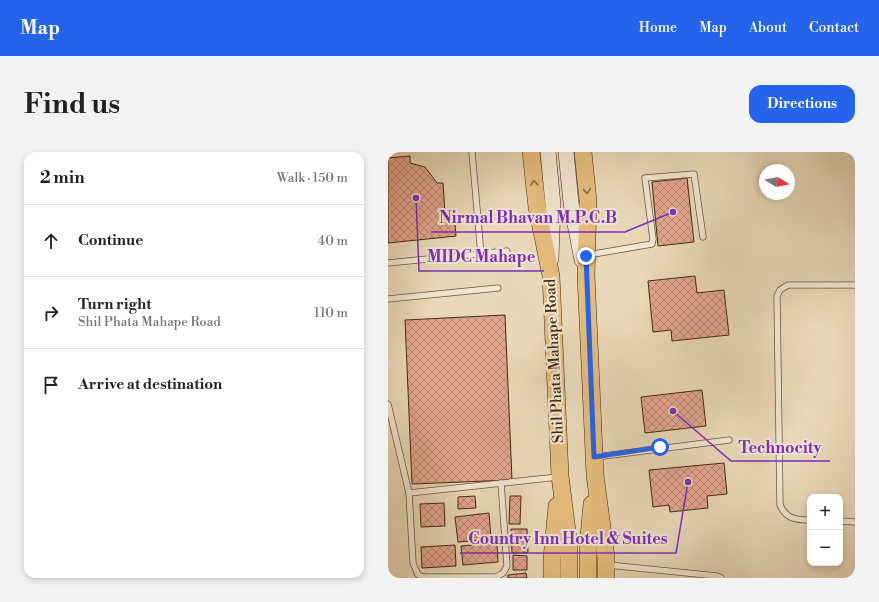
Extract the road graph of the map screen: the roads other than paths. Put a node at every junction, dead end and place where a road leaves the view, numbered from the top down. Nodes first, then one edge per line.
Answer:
1 (472, 152) edge
2 (531, 152) edge
3 (548, 152) edge
4 (566, 152) edge
5 (583, 152) edge
6 (702, 237) dead end
7 (507, 252) dead end
8 (481, 255) junction
9 (586, 256) junction
10 (388, 263) edge
11 (586, 275) junction
12 (551, 276) junction
13 (855, 284) edge
14 (498, 288) dead end
15 (388, 299) edge
16 (388, 404) edge
17 (729, 440) dead end
18 (594, 457) junction
19 (595, 475) junction
20 (560, 476) junction
21 (501, 483) junction
22 (409, 493) junction
23 (807, 520) edge
24 (843, 521) edge
25 (855, 522) edge
26 (606, 572) edge
27 (552, 578) edge
28 (569, 578) edge
29 (588, 578) edge
30 (722, 578) edge

1 - 8 lane
12 -> 2 main road, Shil Phata Mahape Road
3 - 12 main road
4 - 11 main road
5 -> 9 main road
6 - 9 lane
7 - 8 lane
8 - 10 lane
9 - 11 main road
11 - 18 main road
12 - 20 main road, Shil Phata Mahape Road
13 - 23 lane
14 - 15 lane
16 - 22 lane
17 - 18 lane
18 - 19 main road
19 - 26 main road
19 - 29 main road
20 - 21 lane
20 - 27 main road
20 - 28 main road
21 - 22 lane
21 - 22 lane
24 - 25 lane
26 - 30 lane

